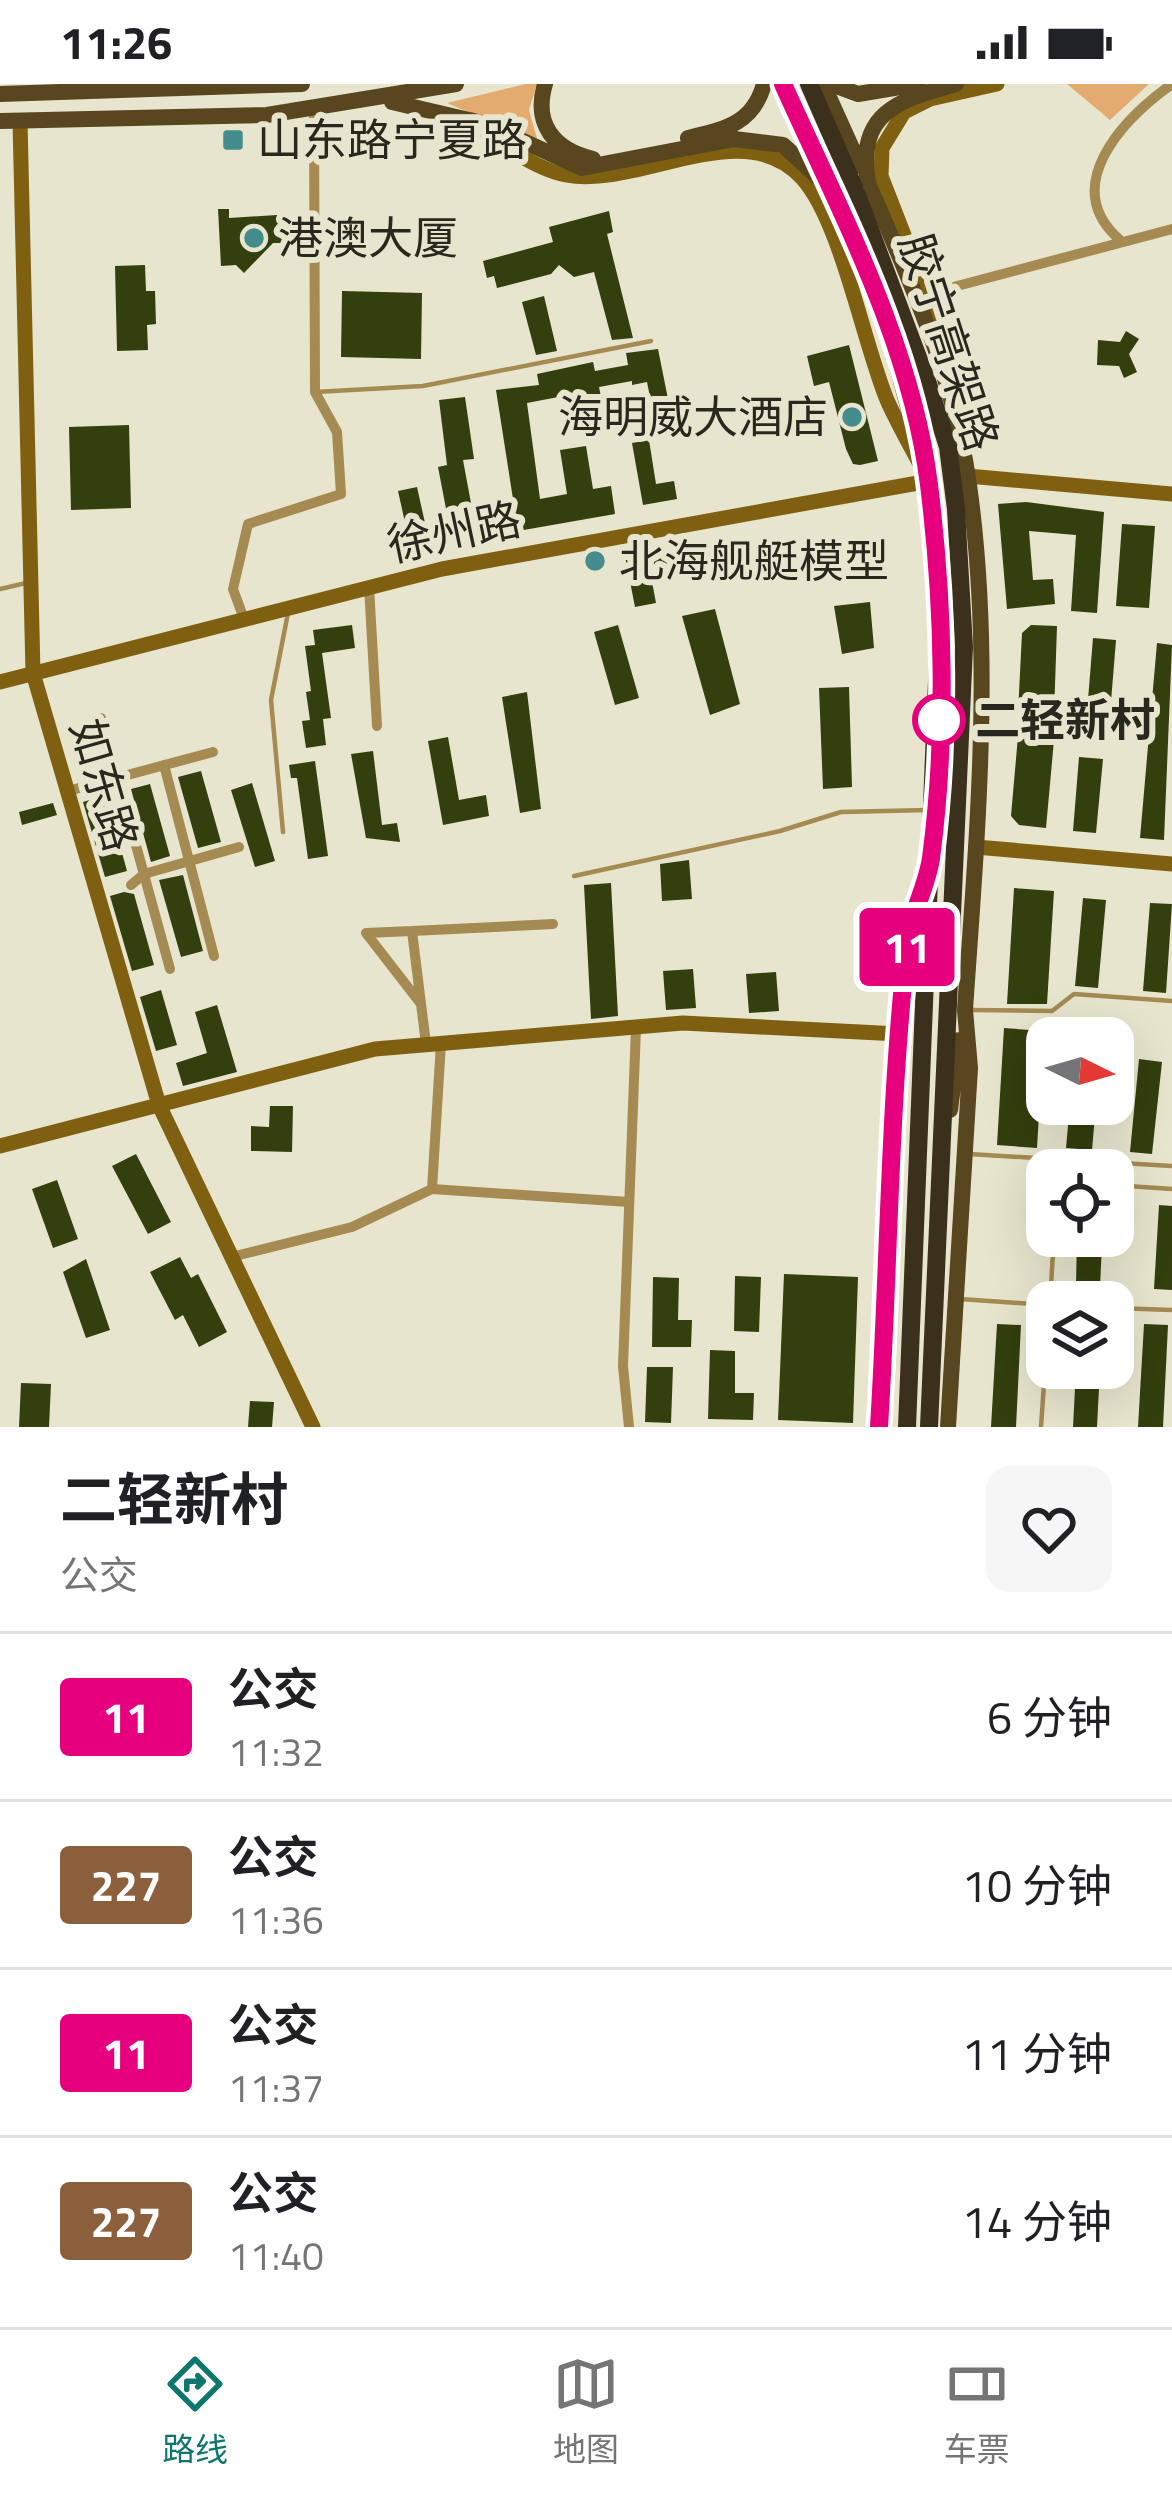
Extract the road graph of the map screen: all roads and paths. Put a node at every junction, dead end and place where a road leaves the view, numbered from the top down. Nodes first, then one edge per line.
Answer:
1 (302, 84) edge
2 (456, 84) edge
3 (545, 84) edge
4 (764, 84) edge
5 (783, 84) edge
6 (808, 84) edge
7 (827, 84) edge
8 (918, 84) edge
9 (956, 84) edge
10 (997, 84) edge
11 (1172, 84) edge
12 (276, 86) edge
13 (0, 94) edge
14 (379, 100) junction
15 (314, 110) junction
16 (470, 118) junction
17 (0, 121) edge
18 (20, 121) junction
19 (733, 134) junction
20 (880, 163) junction
21 (806, 182) junction
22 (861, 185) junction
23 (832, 194) junction
24 (1172, 230) edge
25 (1120, 240) junction
26 (928, 294) junction
27 (652, 341) dead end
28 (315, 392) junction
29 (957, 430) junction
30 (968, 476) junction
31 (929, 481) junction
32 (1172, 494) edge
33 (31, 582) junction
34 (368, 587) junction
35 (0, 589) edge
36 (290, 608) junction
37 (244, 619) junction
38 (34, 673) junction
39 (0, 682) edge
40 (100, 718) dead end
41 (377, 726) dead end
42 (213, 752) dead end
43 (164, 765) junction
44 (117, 778) junction
45 (68, 791) junction
46 (934, 810) junction
47 (284, 832) dead end
48 (239, 847) dead end
49 (976, 847) junction
50 (931, 861) junction
51 (189, 862) junction
52 (1172, 864) edge
53 (144, 874) junction
54 (574, 876) dead end
55 (131, 885) dead end
56 (553, 924) dead end
57 (412, 931) junction
58 (214, 956) dead end
59 (170, 969) dead end
60 (1172, 1000) edge
61 (421, 1004) junction
62 (965, 1010) junction
63 (636, 1028) junction
64 (899, 1034) junction
65 (434, 1044) junction
66 (159, 1105) junction
67 (948, 1127) joint
68 (0, 1147) edge
69 (963, 1153) junction
70 (1172, 1166) edge
71 (1134, 1187) edge
72 (432, 1189) junction
73 (1172, 1189) edge
74 (629, 1202) junction
75 (937, 1233) junction
76 (231, 1257) junction
77 (954, 1298) junction
78 (1026, 1303) edge
79 (1134, 1309) edge
80 (1172, 1310) edge
81 (1044, 1389) edge
82 (908, 1425) edge
83 (313, 1427) edge
84 (628, 1427) edge
85 (880, 1427) edge
86 (928, 1427) edge
87 (948, 1427) edge
88 (1041, 1427) edge

1 - 12 main road
2 - 14 main road
3 - 19 main road
4 - 19 main road
5 - 23 highway, 胶宁高架路, bridge
6 - 22 highway, 胶宁高架路, bridge
7 - 8 main road
7 - 22 main road, bridge
9 - 22 main road, bridge
10 - 20 street
11 - 25 street
12 - 13 main road
14 - 15 main road
14 - 16 main road
15 - 18 main road
15 - 28 street
16 - 19 main road
16 - 21 street
17 - 18 main road
18 - 33 street, 如东路
19 - 23 main road, bridge
20 - 21 street
20 - 26 street
21 - 31 street
22 - 29 main road
22 - 75 highway, 胶宁高架路
23 - 31 highway, 胶宁高架路
24 - 25 street
25 - 26 street
26 - 29 street
27 - 28 lane
28 - 37 street
29 - 30 main road
30 - 32 street
30 - 49 main road
31 - 34 street, 徐州路
31 - 46 highway, 胶宁高架路
33 - 35 lane
33 - 38 street, 如东路
34 - 36 street, 徐州路
34 - 41 street
36 - 37 street, 徐州路
36 - 47 lane
37 - 38 street, 徐州路
38 - 39 street, 徐州路
38 - 45 street, 如东路
40 - 44 street
42 - 43 street
43 - 44 street
43 - 51 street
44 - 45 street
44 - 53 street
45 - 66 street, 如东路
46 - 50 highway, 胶宁高架路
46 - 54 lane
48 - 51 street
49 - 52 street
49 - 62 main road
50 - 64 main road
50 - 82 highway, 胶宁高架路
51 - 53 street
51 - 58 street
53 - 55 street
53 - 59 street
56 - 57 street
57 - 61 street
57 - 61 street
60 - 62 lane
61 - 65 street
62 - 67 main road
62 - 69 main road
63 - 64 street
63 - 65 street
63 - 74 street
64 - 85 main road
65 - 66 street
65 - 72 street
66 - 68 street
66 - 76 street, 如东路
67 - 75 highway
69 - 70 lane
69 - 77 main road
71 - 73 lane
72 - 74 street
72 - 76 street
74 - 84 street
75 - 86 highway, 胶宁高架路
76 - 83 street, 如东路
77 - 78 lane
77 - 87 main road
79 - 80 lane
81 - 88 lane

